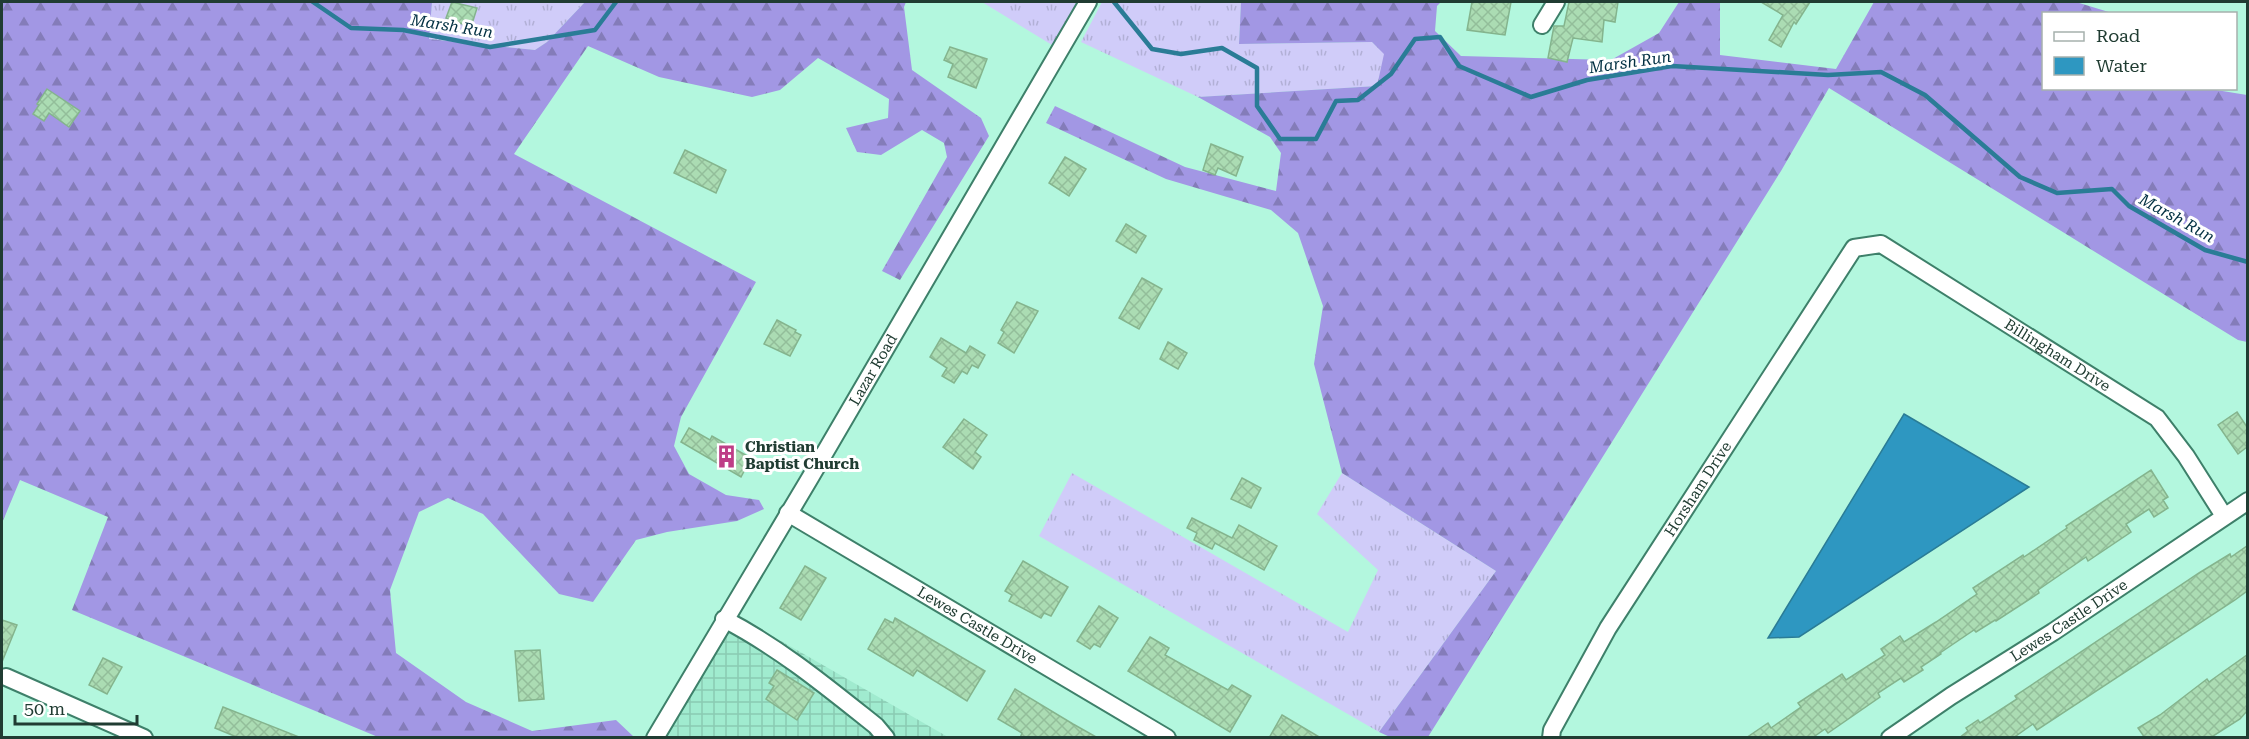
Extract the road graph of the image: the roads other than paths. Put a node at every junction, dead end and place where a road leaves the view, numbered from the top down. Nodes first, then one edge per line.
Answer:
1 (1088, 2) edge
2 (1556, 2) edge
3 (1542, 25) dead end
4 (1854, 248) joint
5 (2247, 501) edge
6 (788, 513) junction
7 (2224, 516) junction
8 (724, 620) junction
9 (6, 677) dead end
10 (656, 737) edge
11 (144, 738) edge
12 (886, 738) edge
13 (1167, 738) edge
14 (1551, 738) edge
15 (1890, 738) edge

1 - 6 street, Lazar Road
2 - 3 street
4 - 7 street, Billingham Drive
4 - 14 street, Horsham Drive
5 - 7 street, Lewes Castle Drive
6 - 8 street, Lazar Road
6 - 13 street, Lewes Castle Drive
7 - 15 street, Lewes Castle Drive
8 - 10 street, Lazar Road
8 - 12 street
9 - 11 street

